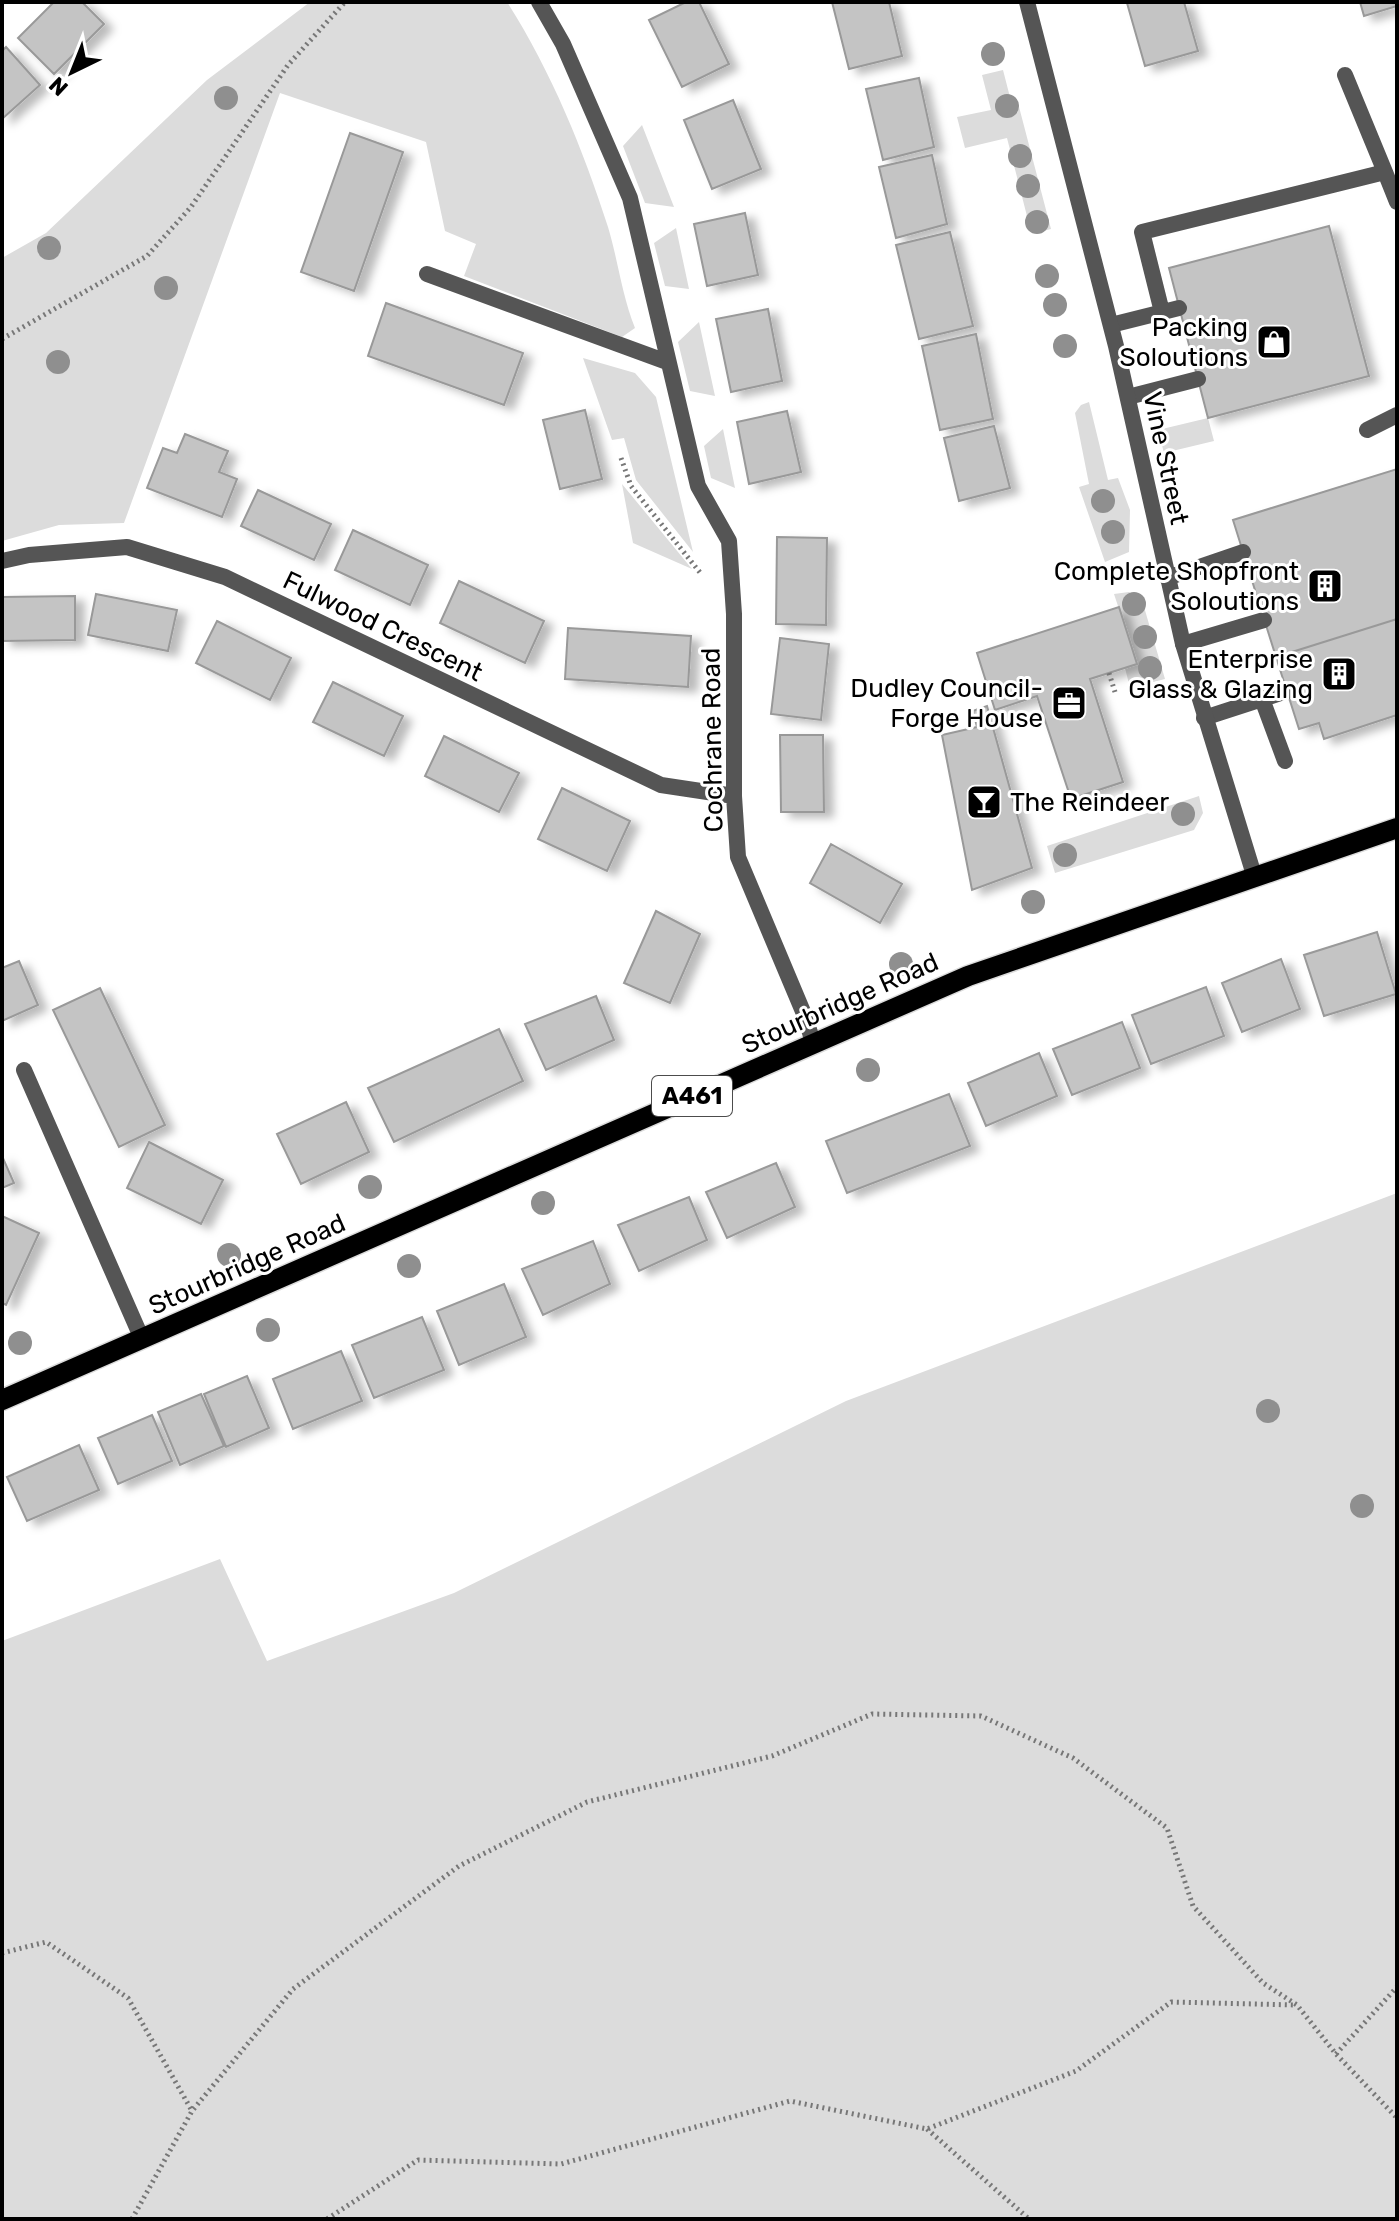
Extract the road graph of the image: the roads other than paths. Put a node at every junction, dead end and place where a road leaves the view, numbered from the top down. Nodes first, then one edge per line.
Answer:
1 (539, 2) edge
2 (1027, 2) edge
3 (1345, 75) dead end
4 (1385, 172) junction
5 (1397, 202) edge
6 (427, 274) dead end
7 (1111, 325) junction
8 (667, 362) junction
9 (1198, 379) dead end
10 (1128, 397) junction
11 (1397, 415) edge
12 (1367, 430) dead end
13 (1243, 552) dead end
14 (2, 561) edge
15 (1167, 578) junction
16 (1264, 620) dead end
17 (1183, 644) junction
18 (1287, 691) dead end
19 (1262, 699) junction
20 (1204, 718) junction
21 (1285, 761) dead end
22 (734, 796) junction
23 (1397, 828) edge
24 (1254, 875) junction
25 (813, 1042) junction
26 (24, 1070) dead end
27 (142, 1339) junction
28 (2, 1400) edge

1 - 8 street, Cochrane Road
2 - 7 street, Vine Street
3 - 4 street
4 - 5 street
4 - 7 street
6 - 8 street
7 - 10 street, Vine Street
8 - 22 street, Cochrane Road
9 - 10 street
10 - 15 street, Vine Street
11 - 12 street
13 - 15 street
14 - 22 street, Fulwood Crescent
15 - 17 street, Vine Street
16 - 17 street
17 - 20 street, Vine Street
18 - 19 street
19 - 20 street
19 - 21 street
20 - 24 street, Vine Street
22 - 25 street, Cochrane Road
23 - 24 main road, Stourbridge Road / A461
24 - 25 main road, Stourbridge Road / A461
25 - 27 main road, Stourbridge Road / A461
26 - 27 street, Stourbridge Road
27 - 28 main road, Stourbridge Road / A461

